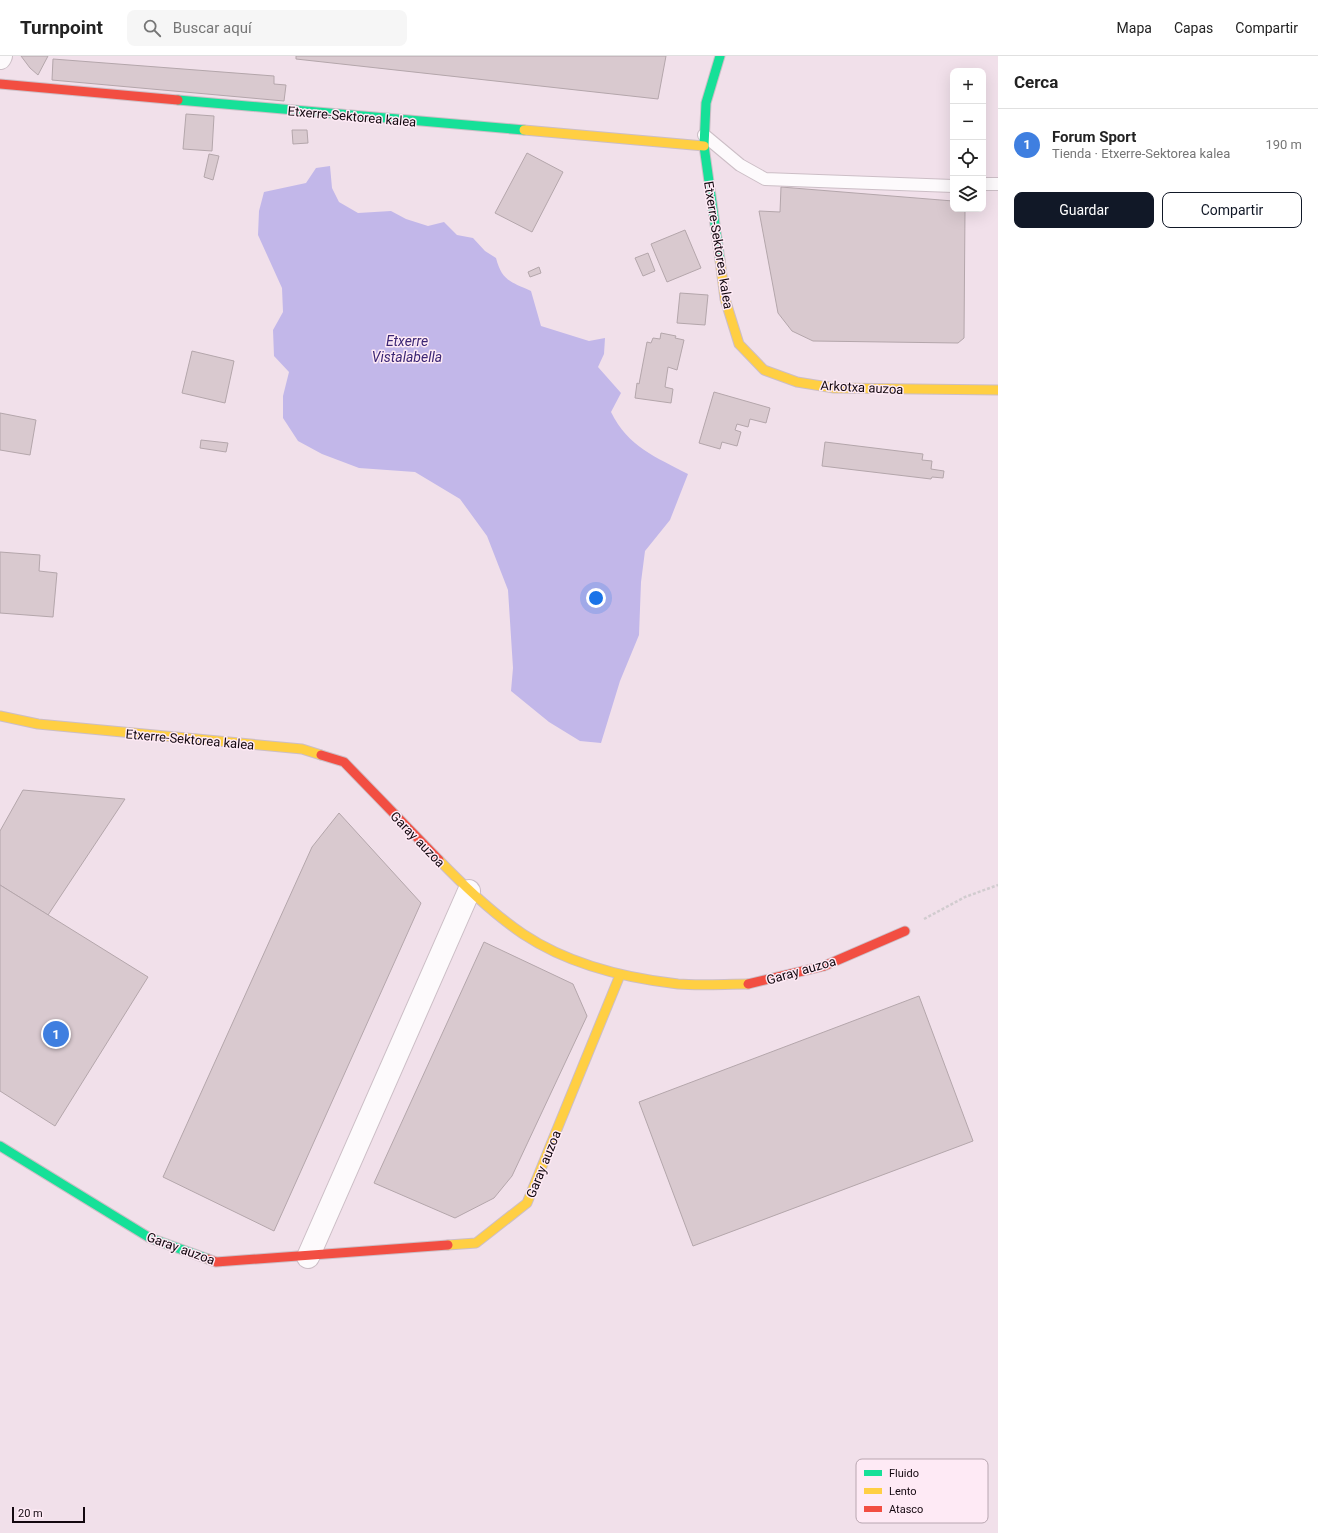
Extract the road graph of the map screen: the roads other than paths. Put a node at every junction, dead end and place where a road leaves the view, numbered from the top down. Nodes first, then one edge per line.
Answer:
1 (720, 56) edge
2 (0, 84) edge
3 (704, 140) junction
4 (986, 184) edge
5 (998, 184) edge
6 (950, 186) edge
7 (739, 344) joint
8 (998, 390) edge
9 (0, 716) edge
10 (368, 787) joint
11 (469, 891) junction
12 (905, 931) road end
13 (620, 975) junction
14 (0, 1146) edge
15 (308, 1256) junction

1 - 3 street, Etxerre-Sektorea kalea
2 - 3 street, Etxerre-Sektorea kalea
3 - 6 lane
3 - 7 street, Etxerre-Sektorea kalea
4 - 5 lane
7 - 8 street, Arkotxa auzoa
9 - 10 street, Etxerre-Sektorea kalea
10 - 11 street, Garay auzoa
11 - 13 street, Garay auzoa
11 - 15 street
12 - 13 street, Garay auzoa
13 - 15 street, Garay auzoa
14 - 15 street, Garay auzoa

